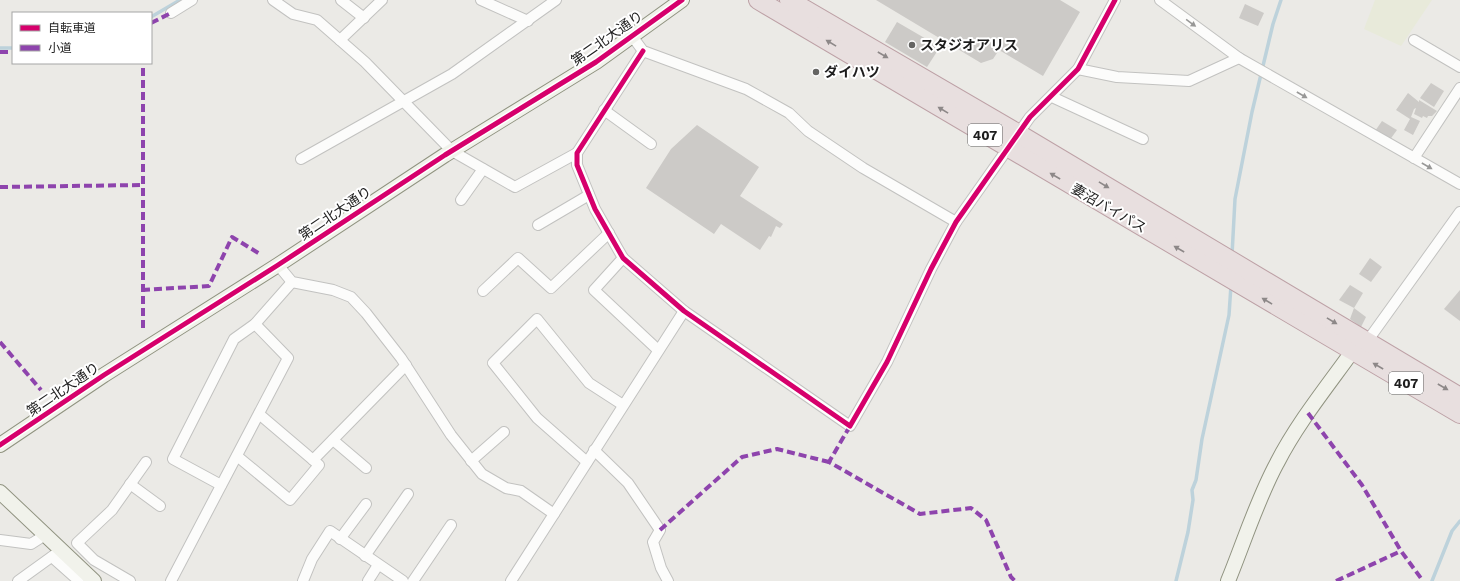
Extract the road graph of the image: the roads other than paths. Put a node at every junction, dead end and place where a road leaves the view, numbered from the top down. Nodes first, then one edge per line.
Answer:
1 (192, 0) edge
2 (273, 0) edge
3 (341, 0) edge
4 (382, 0) edge
5 (481, 0) edge
6 (556, 0) edge
7 (682, 0) edge
8 (758, 0) edge
9 (789, 0) edge
10 (1115, 0) edge
11 (1160, 0) edge
12 (171, 13) dead end
13 (364, 18) junction
14 (528, 21) junction
15 (632, 36) junction
16 (340, 40) junction
17 (1414, 40) dead end
18 (643, 51) junction
19 (1239, 58) junction
20 (1460, 67) edge
21 (1078, 69) junction
22 (1460, 88) edge
23 (1052, 97) junction
24 (404, 102) junction
25 (604, 110) junction
26 (1019, 134) junction
27 (1143, 139) dead end
28 (651, 144) dead end
29 (1008, 149) junction
30 (452, 151) junction
31 (577, 153) junction
32 (1414, 158) junction
33 (301, 159) dead end
34 (483, 169) junction
35 (1460, 184) edge
36 (589, 195) junction
37 (461, 200) dead end
38 (1460, 212) edge
39 (956, 222) junction
40 (538, 226) dead end
41 (609, 233) junction
42 (623, 258) junction
43 (1215, 260) junction
44 (278, 265) junction
45 (292, 282) junction
46 (483, 291) dead end
47 (684, 311) junction
48 (255, 324) junction
49 (1357, 345) junction
50 (658, 350) junction
51 (406, 366) junction
52 (1460, 397) edge
53 (623, 405) junction
54 (259, 414) junction
55 (1460, 414) edge
56 (504, 432) dead end
57 (333, 440) junction
58 (0, 445) edge
59 (594, 450) junction
60 (236, 456) junction
61 (313, 460) junction
62 (471, 461) junction
63 (146, 462) dead end
64 (587, 462) junction
65 (366, 468) dead end
66 (130, 484) junction
67 (221, 486) junction
68 (0, 492) edge
69 (408, 494) dead end
70 (366, 504) dead end
71 (160, 506) dead end
72 (554, 514) junction
73 (451, 525) dead end
74 (45, 536) junction
75 (340, 539) junction
76 (0, 540) edge
77 (56, 554) junction
78 (365, 556) junction
79 (94, 560) junction
80 (378, 565) junction
81 (81, 576) edge
82 (18, 581) edge
83 (94, 581) edge
84 (130, 581) edge
85 (171, 581) edge
86 (303, 581) edge
87 (368, 581) edge
88 (403, 581) edge
89 (413, 581) edge
90 (511, 581) edge
91 (668, 581) edge
92 (1228, 581) edge

1 - 12 street
2 - 16 street
3 - 13 street
4 - 13 street
5 - 14 street
6 - 14 street
7 - 15 street, 第二北大通り
29 -> 8 highway, 妻沼バイパス / 407
9 -> 26 highway, 妻沼バイパス / 407
10 - 21 street
11 -> 19 street
13 - 16 street
14 - 24 street
15 - 18 street
15 - 30 street, 第二北大通り
16 - 24 street
17 - 20 street
18 - 25 street
18 - 39 street
19 - 21 street
19 -> 32 street
21 - 23 street
22 - 32 street
23 - 26 street
23 - 27 street
24 - 30 street
24 - 33 street
25 - 28 street
25 - 31 street
26 - 29 street
26 -> 43 highway, 妻沼バイパス / 407
29 - 39 street
43 -> 29 highway, 妻沼バイパス / 407
30 - 34 street
30 - 44 street, 第二北大通り
31 - 34 street
31 - 36 street
32 -> 35 street
34 - 37 street
36 - 40 street
36 - 41 street
38 - 49 street
39 - 47 street
41 - 42 street
41 - 46 street
42 - 47 street
42 - 50 street
43 - 49 highway, 妻沼バイパス / 407
44 - 45 street
44 - 58 street, 第二北大通り
45 - 48 street
45 - 51 street
47 - 50 street
48 - 54 street
48 - 67 street
49 -> 52 highway, 妻沼バイパス / 407
55 -> 49 highway, 妻沼バイパス / 407
49 - 92 street
50 - 53 street
51 - 57 street
51 - 62 street
53 - 59 street
53 - 64 street
54 - 60 street
54 - 61 street
56 - 62 street
57 - 61 street
57 - 65 street
59 - 64 street
59 - 91 street
60 - 61 street
60 - 67 street
62 - 72 street
63 - 66 street
64 - 72 street
66 - 71 street
66 - 79 street
67 - 85 street
68 - 74 street
69 - 78 street
70 - 75 street
72 - 90 street
73 - 89 street
74 - 76 street
74 - 77 street
75 - 78 street
75 - 86 street
77 - 81 street
77 - 82 street
78 - 80 street
79 - 81 street
79 - 84 street
80 - 87 street
80 - 88 street
81 - 83 street

